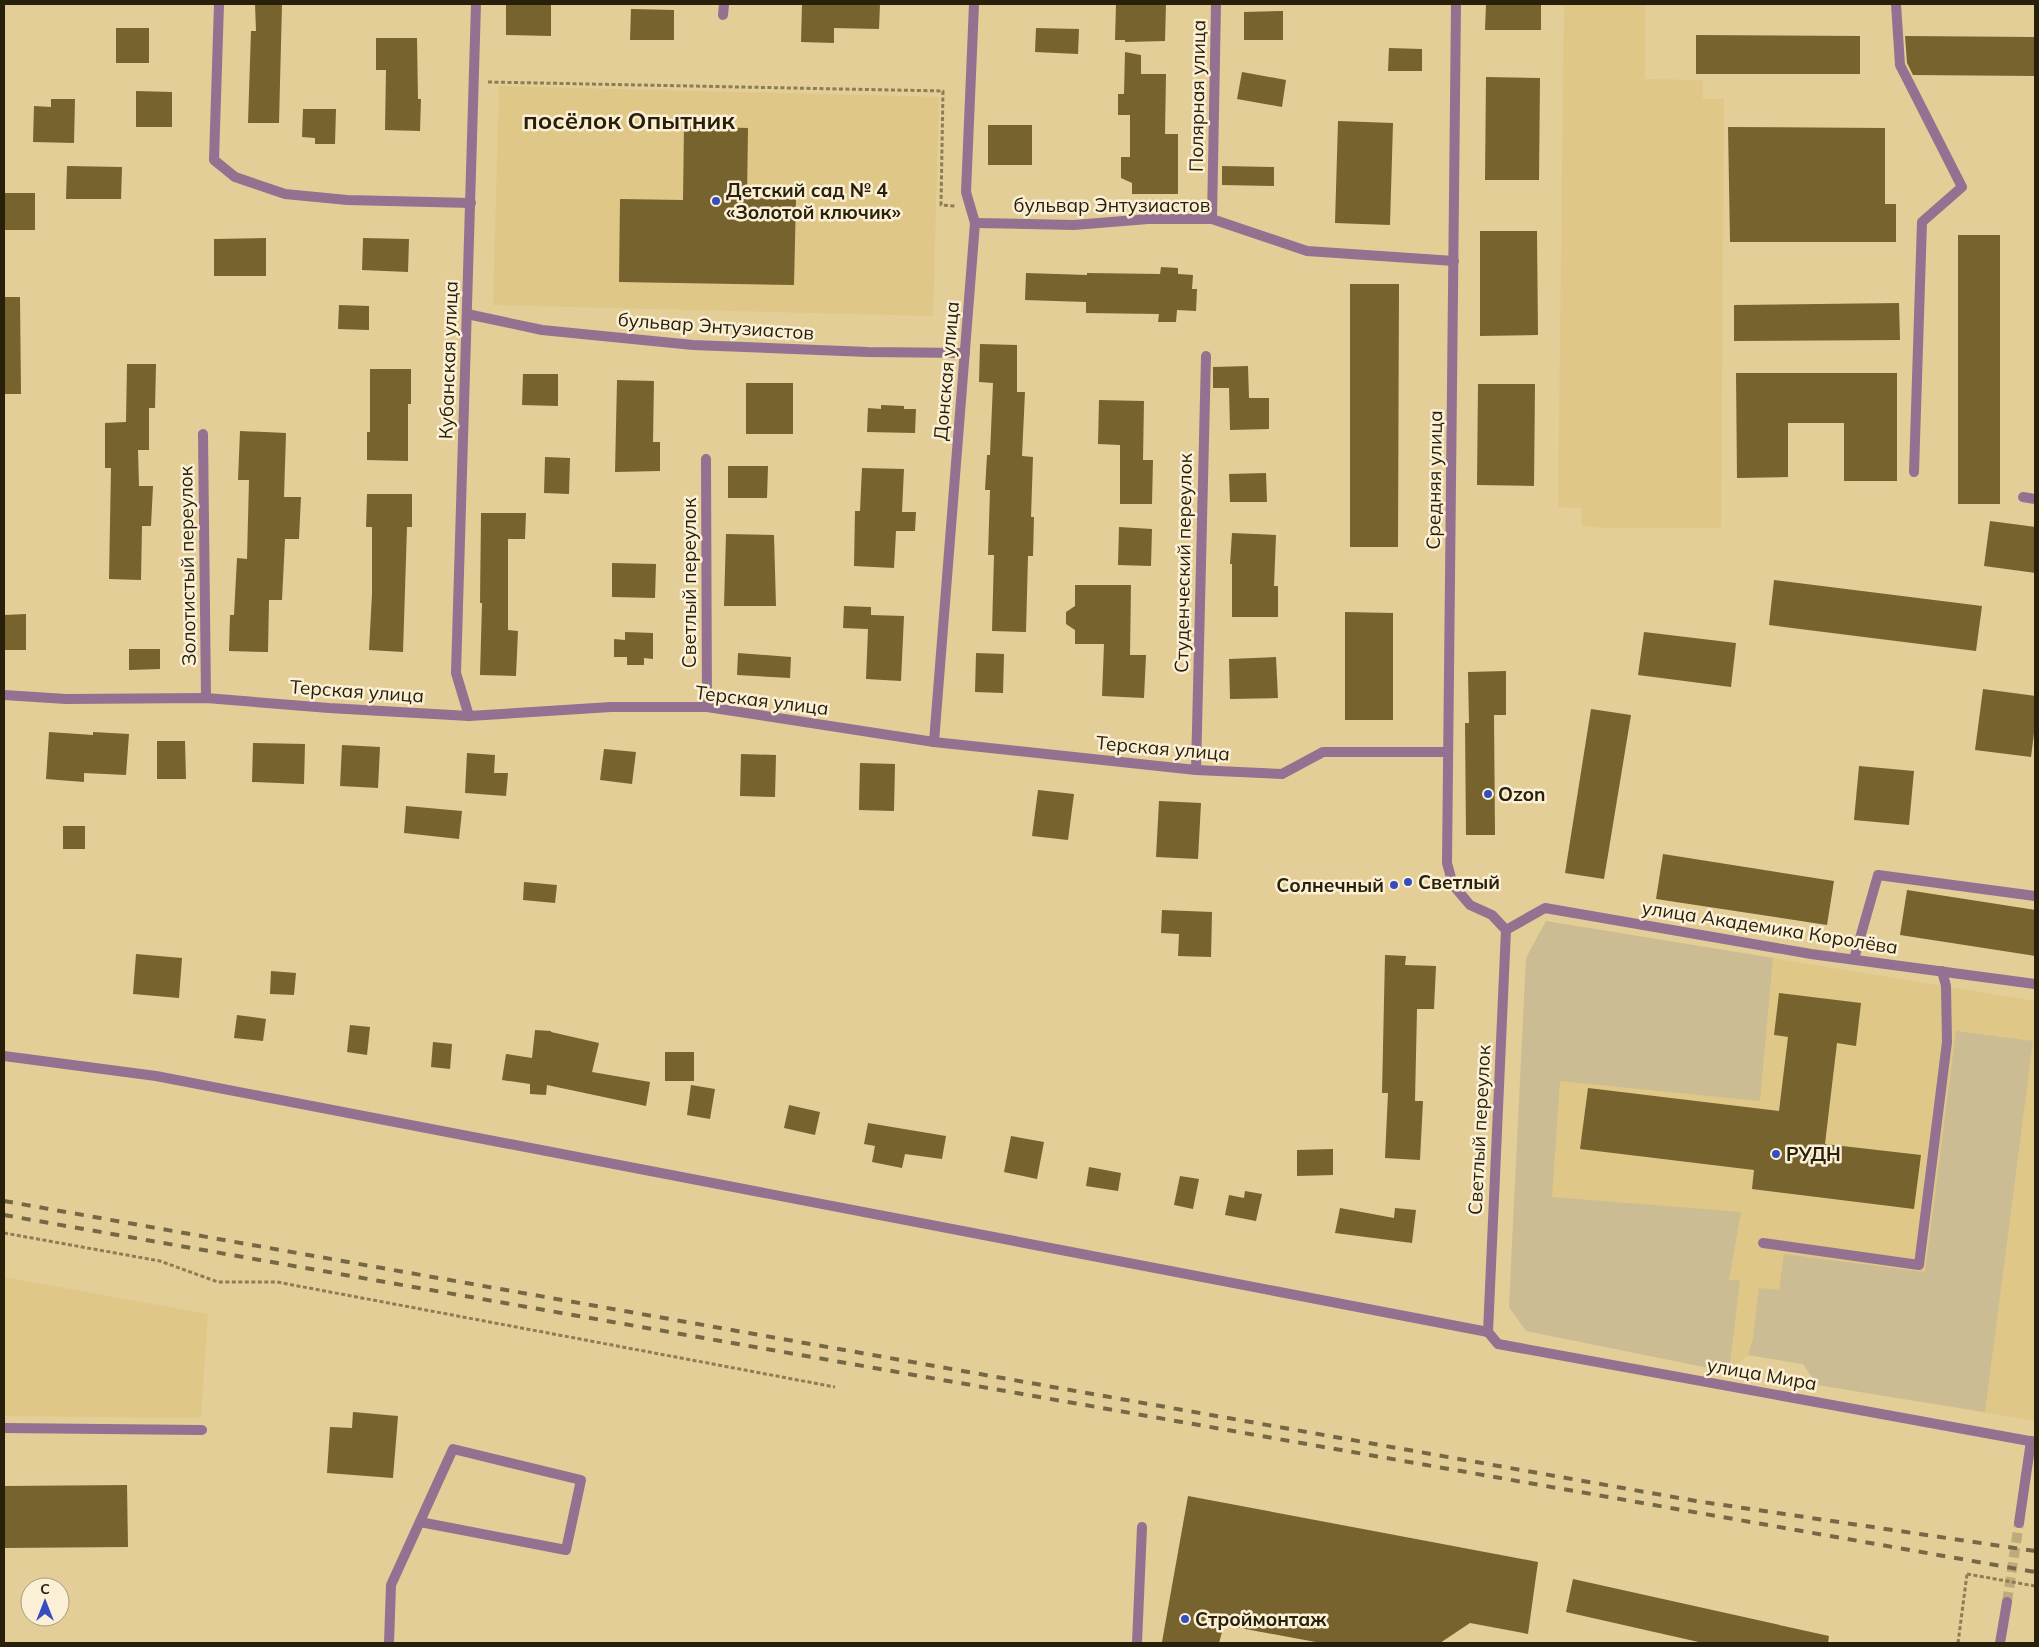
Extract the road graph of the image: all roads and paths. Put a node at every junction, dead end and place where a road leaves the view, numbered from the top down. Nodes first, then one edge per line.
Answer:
1 (219, 4) edge
2 (476, 4) edge
3 (724, 4) edge
4 (974, 4) edge
5 (1216, 4) edge
6 (1456, 4) edge
7 (1896, 4) edge
8 (723, 15) dead end
9 (474, 82) junction
10 (470, 203) junction
11 (970, 206) junction
12 (1212, 219) junction
13 (975, 223) junction
14 (1454, 261) junction
15 (467, 314) junction
16 (965, 353) junction
17 (1206, 356) dead end
18 (203, 434) dead end
19 (706, 459) dead end
20 (1914, 472) dead end
21 (2023, 497) dead end
22 (2035, 499) edge
23 (4, 695) edge
24 (206, 698) junction
25 (707, 707) junction
26 (469, 716) junction
27 (934, 742) junction
28 (1448, 752) junction
29 (1196, 770) junction
30 (2035, 896) edge
31 (1506, 930) junction
32 (1854, 959) junction
33 (1942, 971) junction
34 (2035, 984) edge
35 (4, 1056) edge
36 (4, 1233) edge
37 (1763, 1244) dead end
38 (1488, 1332) junction
39 (835, 1387) dead end
40 (4, 1428) edge
41 (202, 1430) dead end
42 (2033, 1441) edge
43 (420, 1522) junction
44 (2019, 1523) tunnel mouth
45 (1142, 1527) dead end
46 (2035, 1586) edge
47 (2007, 1602) tunnel mouth
48 (389, 1643) edge
49 (1138, 1643) edge
50 (1958, 1643) edge
51 (2000, 1643) edge

1 - 10 street
2 - 9 street, Кубанская улица
3 - 8 street
4 - 11 street, Донская улица
5 - 12 street, Полярная улица
6 - 14 street, Средняя улица
7 - 20 street
9 - 10 street, Кубанская улица
9 - 11 path
10 - 15 street, Кубанская улица
11 - 13 street, Донская улица
12 - 13 street, бульвар Энтузиастов
12 - 14 street, бульвар Энтузиастов
13 - 16 street, Донская улица
14 - 28 street, Средняя улица
15 - 16 street, бульвар Энтузиастов
15 - 26 street, Кубанская улица
16 - 27 street, Донская улица
17 - 29 street, Студенческий переулок
18 - 24 street, Золотистый переулок
19 - 25 street, Светлый переулок
21 - 22 street
23 - 24 street, Терская улица
24 - 26 street, Терская улица
25 - 26 street, Терская улица
25 - 27 street, Терская улица
27 - 29 street, Терская улица
28 - 29 street, Терская улица
28 - 31 street, Средняя улица
30 - 32 street
31 - 32 street, улица Академика Королёва
31 - 38 street, Светлый переулок
32 - 33 street, улица Академика Королёва
33 - 34 street, улица Академика Королёва
33 - 37 street
35 - 38 street
36 - 39 path
38 - 42 street, улица Мира
40 - 41 street
42 - 44 street
43 - 43 street
43 - 48 street
45 - 49 street
46 - 50 path, bridge
47 - 51 street

